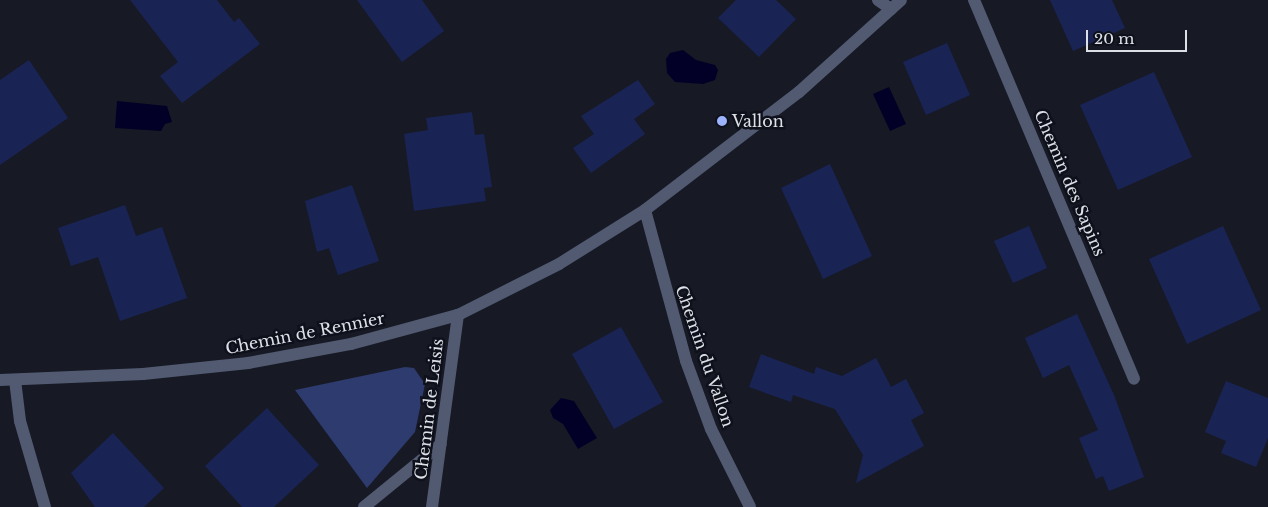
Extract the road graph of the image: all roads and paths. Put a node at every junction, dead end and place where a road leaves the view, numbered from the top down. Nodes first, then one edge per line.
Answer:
1 (878, 0) edge
2 (901, 0) edge
3 (974, 0) edge
4 (892, 10) junction
5 (645, 210) junction
6 (458, 315) junction
7 (1134, 379) dead end
8 (0, 380) edge
9 (15, 380) junction
10 (441, 444) junction
11 (45, 507) edge
12 (364, 507) edge
13 (432, 507) edge
14 (750, 507) edge

1 - 4 street
2 - 4 street, Chemin de Rennier
3 - 7 street, Chemin des Sapins
4 - 5 street, Chemin de Rennier
5 - 6 street, Chemin de Rennier
5 - 14 street, Chemin du Vallon
6 - 9 street, Chemin de Rennier
6 - 10 street, Chemin de Leisis
8 - 9 street, Chemin de Rennier
9 - 11 street
10 - 12 street
10 - 13 street, Chemin de Leisis

